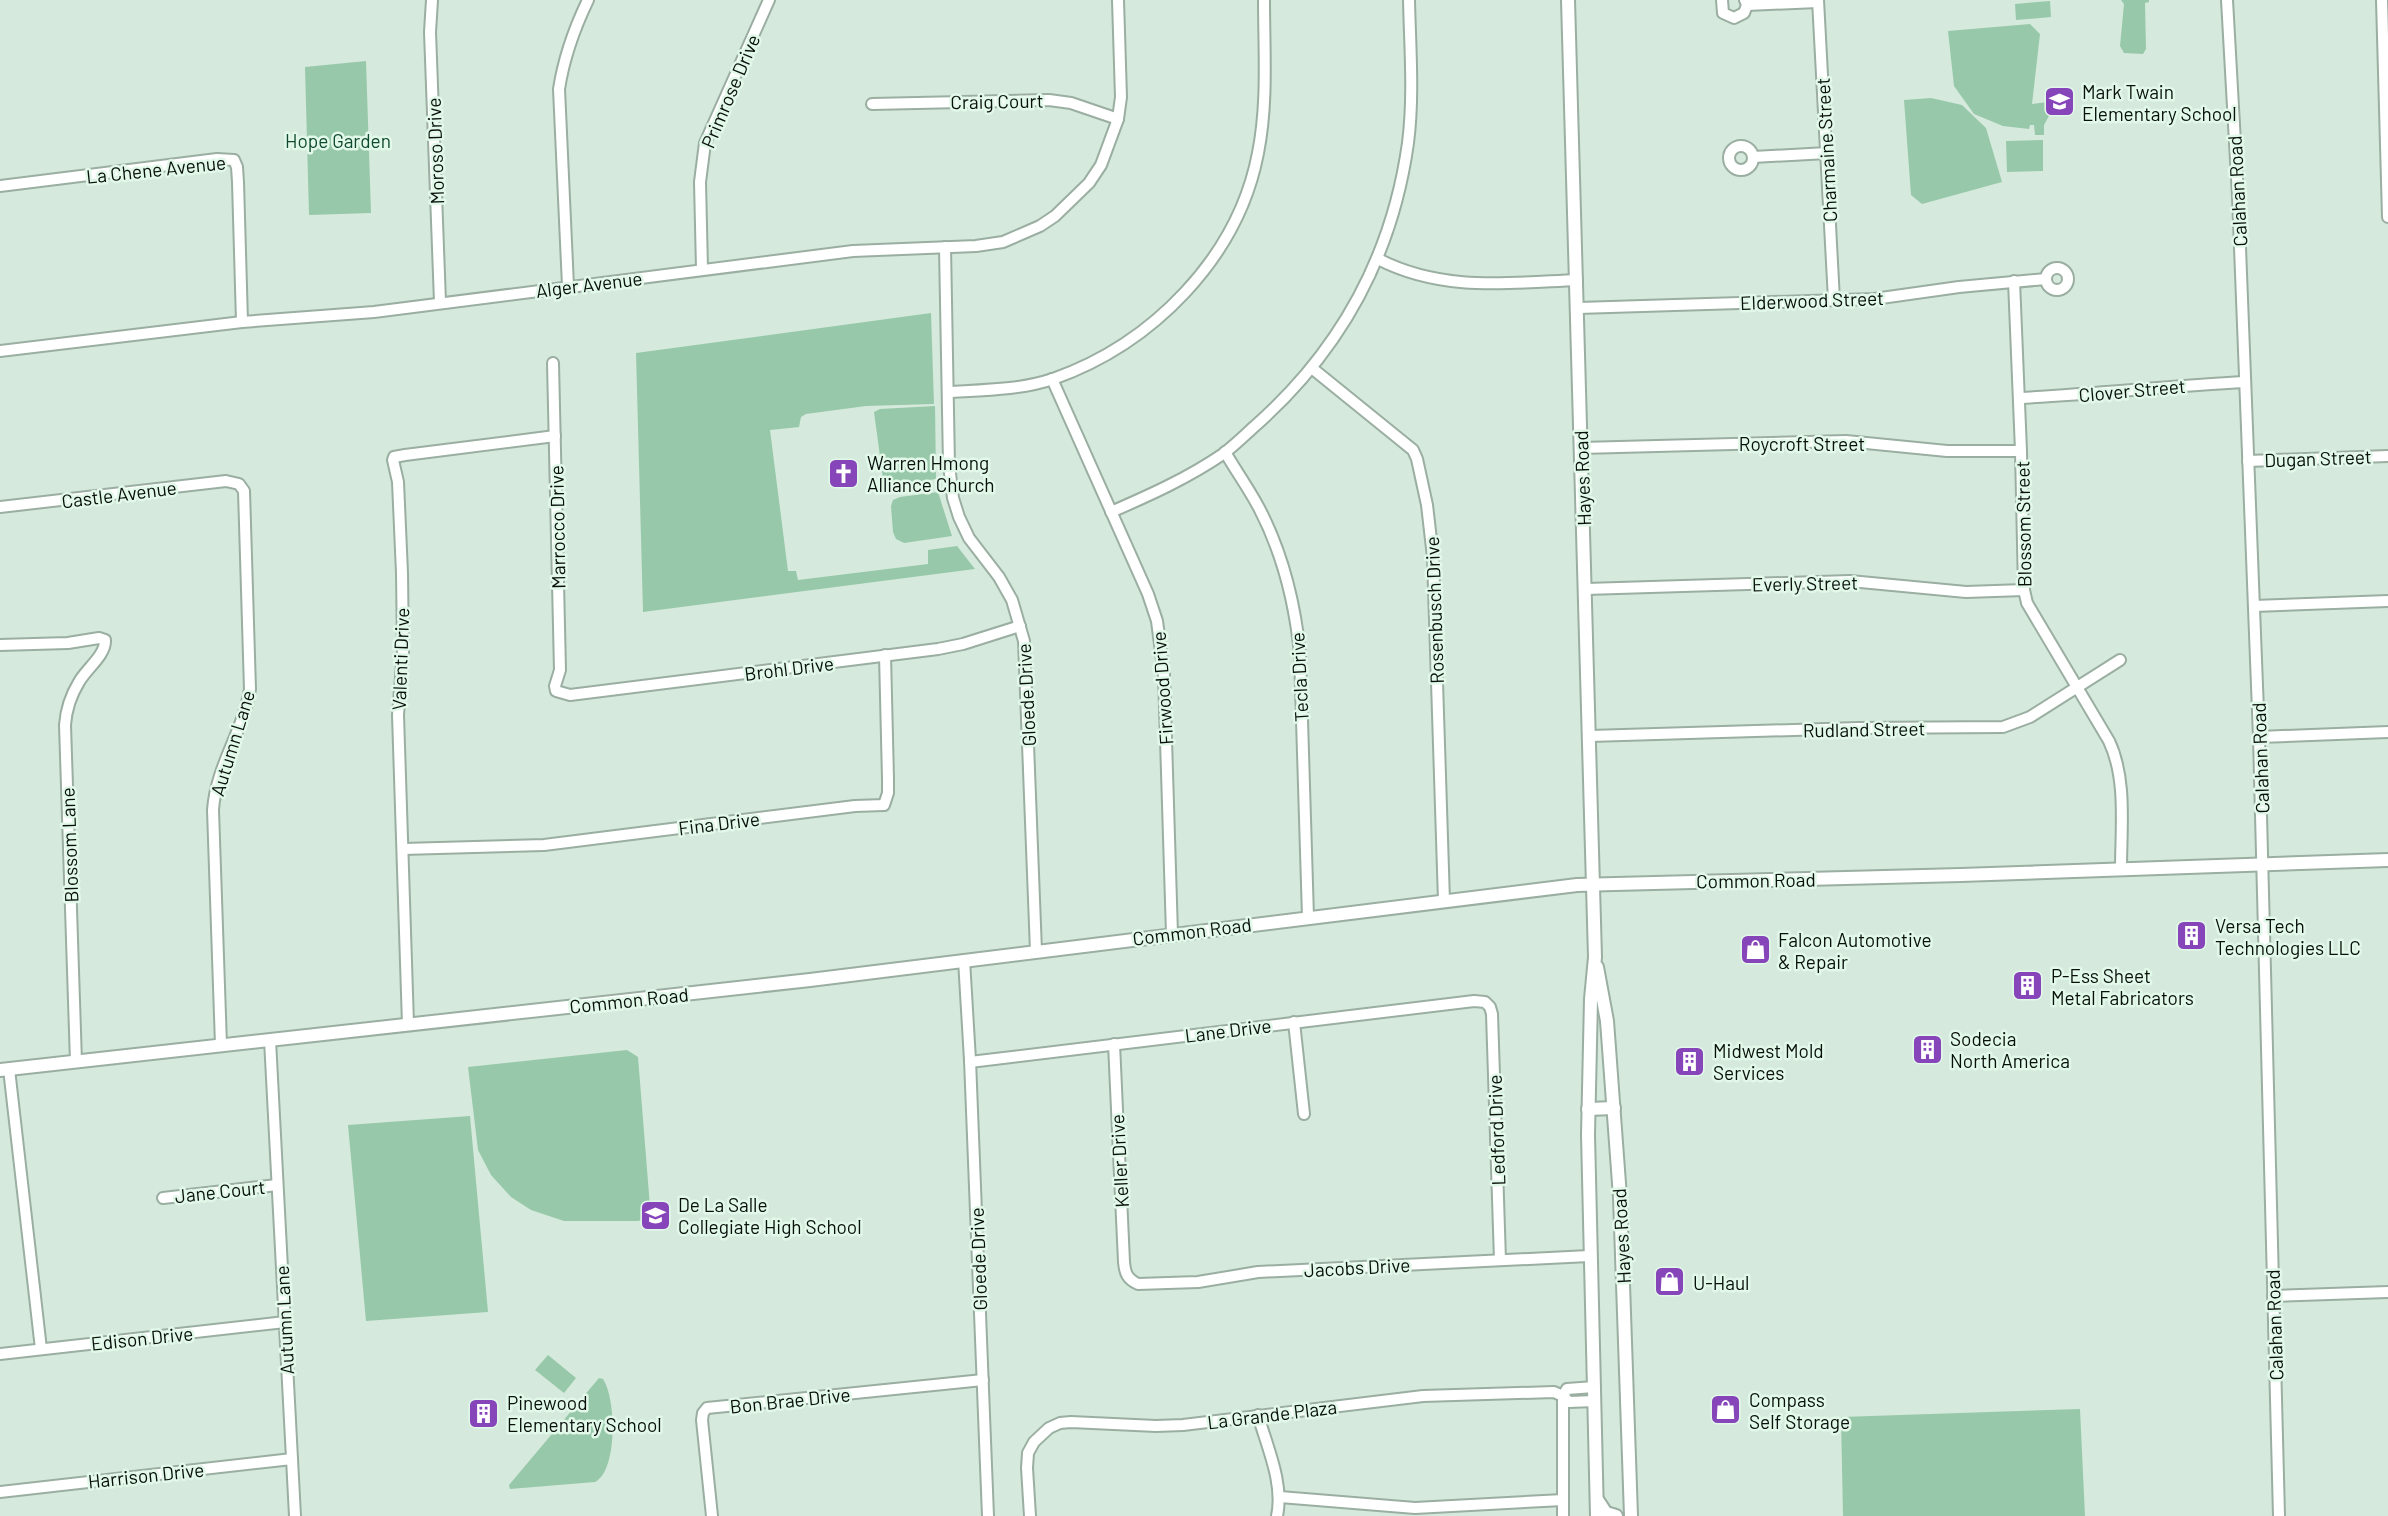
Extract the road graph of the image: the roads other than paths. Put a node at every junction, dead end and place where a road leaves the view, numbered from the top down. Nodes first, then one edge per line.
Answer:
1 (432, 0) edge
2 (588, 0) edge
3 (769, 0) edge
4 (1118, 0) edge
5 (1264, 0) edge
6 (1409, 0) edge
7 (1568, 0) edge
8 (1723, 0) edge
9 (2227, 0) edge
10 (2382, 0) edge
11 (1818, 1) edge
12 (1746, 3) edge
13 (872, 104) dead end
14 (1118, 119) junction
15 (1827, 153) junction
16 (1753, 157) dead end
17 (0, 186) edge
18 (2388, 217) edge
19 (945, 247) junction
20 (1378, 259) junction
21 (702, 269) junction
22 (2046, 279) dead end
23 (1577, 280) junction
24 (2014, 281) junction
25 (568, 286) junction
26 (1834, 300) junction
27 (440, 302) junction
28 (1578, 308) junction
29 (242, 322) junction
30 (0, 351) edge
31 (553, 363) dead end
32 (1313, 369) junction
33 (1052, 379) junction
34 (2245, 382) junction
35 (948, 392) junction
36 (2020, 398) junction
37 (555, 436) junction
38 (1581, 448) junction
39 (2021, 451) junction
40 (1225, 452) junction
41 (2388, 456) edge
42 (2248, 461) junction
43 (239, 484) joint
44 (0, 507) edge
45 (1111, 512) junction
46 (1586, 589) junction
47 (2024, 590) junction
48 (2388, 601) edge
49 (2254, 606) junction
50 (1020, 626) junction
51 (0, 645) edge
52 (885, 655) junction
53 (2120, 660) dead end
54 (2077, 688) junction
55 (556, 691) joint
56 (2388, 732) edge
57 (1590, 736) junction
58 (2259, 737) junction
59 (404, 849) junction
60 (2388, 860) edge
61 (2263, 865) junction
62 (2121, 869) junction
63 (1593, 883) junction
64 (1444, 901) junction
65 (1308, 917) junction
66 (1172, 934) junction
67 (1036, 951) junction
68 (1595, 957) junction
69 (964, 960) junction
70 (1485, 1002) joint
71 (1294, 1022) junction
72 (408, 1024) junction
73 (270, 1040) junction
74 (1114, 1044) junction
75 (221, 1045) junction
76 (76, 1062) junction
77 (970, 1062) junction
78 (5, 1069) edge
79 (1614, 1108) junction
80 (1588, 1109) junction
81 (1304, 1114) dead end
82 (277, 1185) junction
83 (163, 1198) dead end
84 (1589, 1256) junction
85 (1500, 1260) junction
86 (1127, 1277) joint
87 (2388, 1292) edge
88 (2273, 1296) junction
89 (285, 1322) junction
90 (41, 1349) junction
91 (0, 1354) edge
92 (983, 1380) junction
93 (1595, 1394) junction
94 (1563, 1396) junction
95 (1258, 1415) junction
96 (292, 1459) junction
97 (0, 1492) edge
98 (1280, 1497) junction
99 (1596, 1497) junction
100 (1563, 1500) junction
101 (1624, 1515) edge
102 (295, 1516) edge
103 (712, 1516) edge
104 (988, 1516) edge
105 (1030, 1516) edge
106 (1277, 1516) edge
107 (1563, 1516) edge
108 (1597, 1516) edge
109 (2279, 1516) edge

1 - 27 street, Moroso Drive
2 - 25 street
3 - 21 street, Primrose Drive
4 - 14 street, Alger Avenue
5 - 33 street
6 - 20 street
7 - 23 street, Hayes Road
8 - 12 street
9 - 34 street, Calahan Road
10 - 18 street
11 - 12 street
11 - 15 street, Charmaine Street
13 - 14 street, Craig Court
14 - 19 street, Alger Avenue
15 - 16 street
15 - 26 street, Charmaine Street
17 - 29 street, La Chene Avenue
19 - 21 street, Alger Avenue
19 - 35 street, Gloede Drive
20 - 23 street
20 - 32 street
21 - 25 street, Alger Avenue
22 - 24 street, Elderwood Street
23 - 28 street, Hayes Road
24 - 26 street, Elderwood Street
24 - 36 street, Blossom Street
25 - 27 street, Alger Avenue
26 - 28 street, Elderwood Street
27 - 29 street, Alger Avenue
28 - 38 street, Hayes Road
29 - 30 street, Alger Avenue
31 - 37 street, Marrocco Drive
32 - 40 street
32 - 64 street, Rosenbusch Drive
33 - 35 street
33 - 45 street, Firwood Drive
34 - 36 street, Clover Street
34 - 42 street, Calahan Road
35 - 50 street, Gloede Drive
36 - 39 street, Blossom Street
37 - 55 street, Marrocco Drive
37 - 59 street, Valenti Drive
38 - 39 street, Roycroft Street
38 - 46 street, Hayes Road
39 - 47 street, Blossom Street
40 - 45 street
40 - 65 street, Tecla Drive
41 - 42 street, Dugan Street
42 - 49 street, Calahan Road
43 - 44 street, Castle Avenue
43 - 75 street, Autumn Lane
45 - 66 street, Firwood Drive
46 - 47 street, Everly Street
46 - 57 street, Hayes Road
47 - 54 street, Blossom Street
48 - 49 street
49 - 58 street, Calahan Road
50 - 52 street, Brohl Drive
50 - 67 street, Gloede Drive
51 - 76 street, Blossom Lane
52 - 55 street, Brohl Drive
52 - 59 street, Fina Drive
53 - 54 street, Rudland Street
54 - 57 street, Rudland Street
54 - 62 street, Blossom Street
56 - 58 street
57 - 63 street, Hayes Road
58 - 61 street, Calahan Road
59 - 72 street, Valenti Drive
60 - 61 street, Common Road
61 - 62 street, Common Road
61 - 88 street, Calahan Road
62 - 63 street, Common Road
63 - 64 street, Common Road
63 - 68 street, Hayes Road
64 - 65 street, Common Road
65 - 66 street, Common Road
66 - 67 street, Common Road
67 - 69 street, Common Road
68 - 79 street, Hayes Road
68 - 80 street, Hayes Road
69 - 72 street, Common Road
69 - 77 street, Gloede Drive
70 - 71 street, Lane Drive
70 - 85 street, Ledford Drive
71 - 74 street, Lane Drive
71 - 81 street
72 - 73 street, Common Road
73 - 75 street, Common Road
73 - 82 street, Autumn Lane
74 - 77 street, Lane Drive
74 - 86 street, Keller Drive
75 - 76 street, Common Road
76 - 78 street, Common Road
77 - 92 street, Gloede Drive
78 - 90 street
79 - 80 street
79 - 101 street, Hayes Road
80 - 84 street, Hayes Road
82 - 83 street, Jane Court
82 - 89 street, Autumn Lane
84 - 85 street, Jacobs Drive
84 - 93 street, Hayes Road
85 - 86 street, Jacobs Drive
87 - 88 street
88 - 109 street, Calahan Road
89 - 90 street, Edison Drive
89 - 96 street, Autumn Lane
90 - 91 street, Edison Drive
92 - 103 street, Bon Brae Drive
92 - 104 street, Gloede Drive
93 - 94 street, La Grande Plaza
93 - 99 street, Hayes Road
94 - 95 street, La Grande Plaza
94 - 100 street
95 - 98 street
95 - 105 street, La Grande Plaza
96 - 97 street, Harrison Drive
96 - 102 street, Autumn Lane
98 - 100 street
98 - 106 street
99 - 101 street
99 - 108 street, Hayes Road
100 - 107 street

